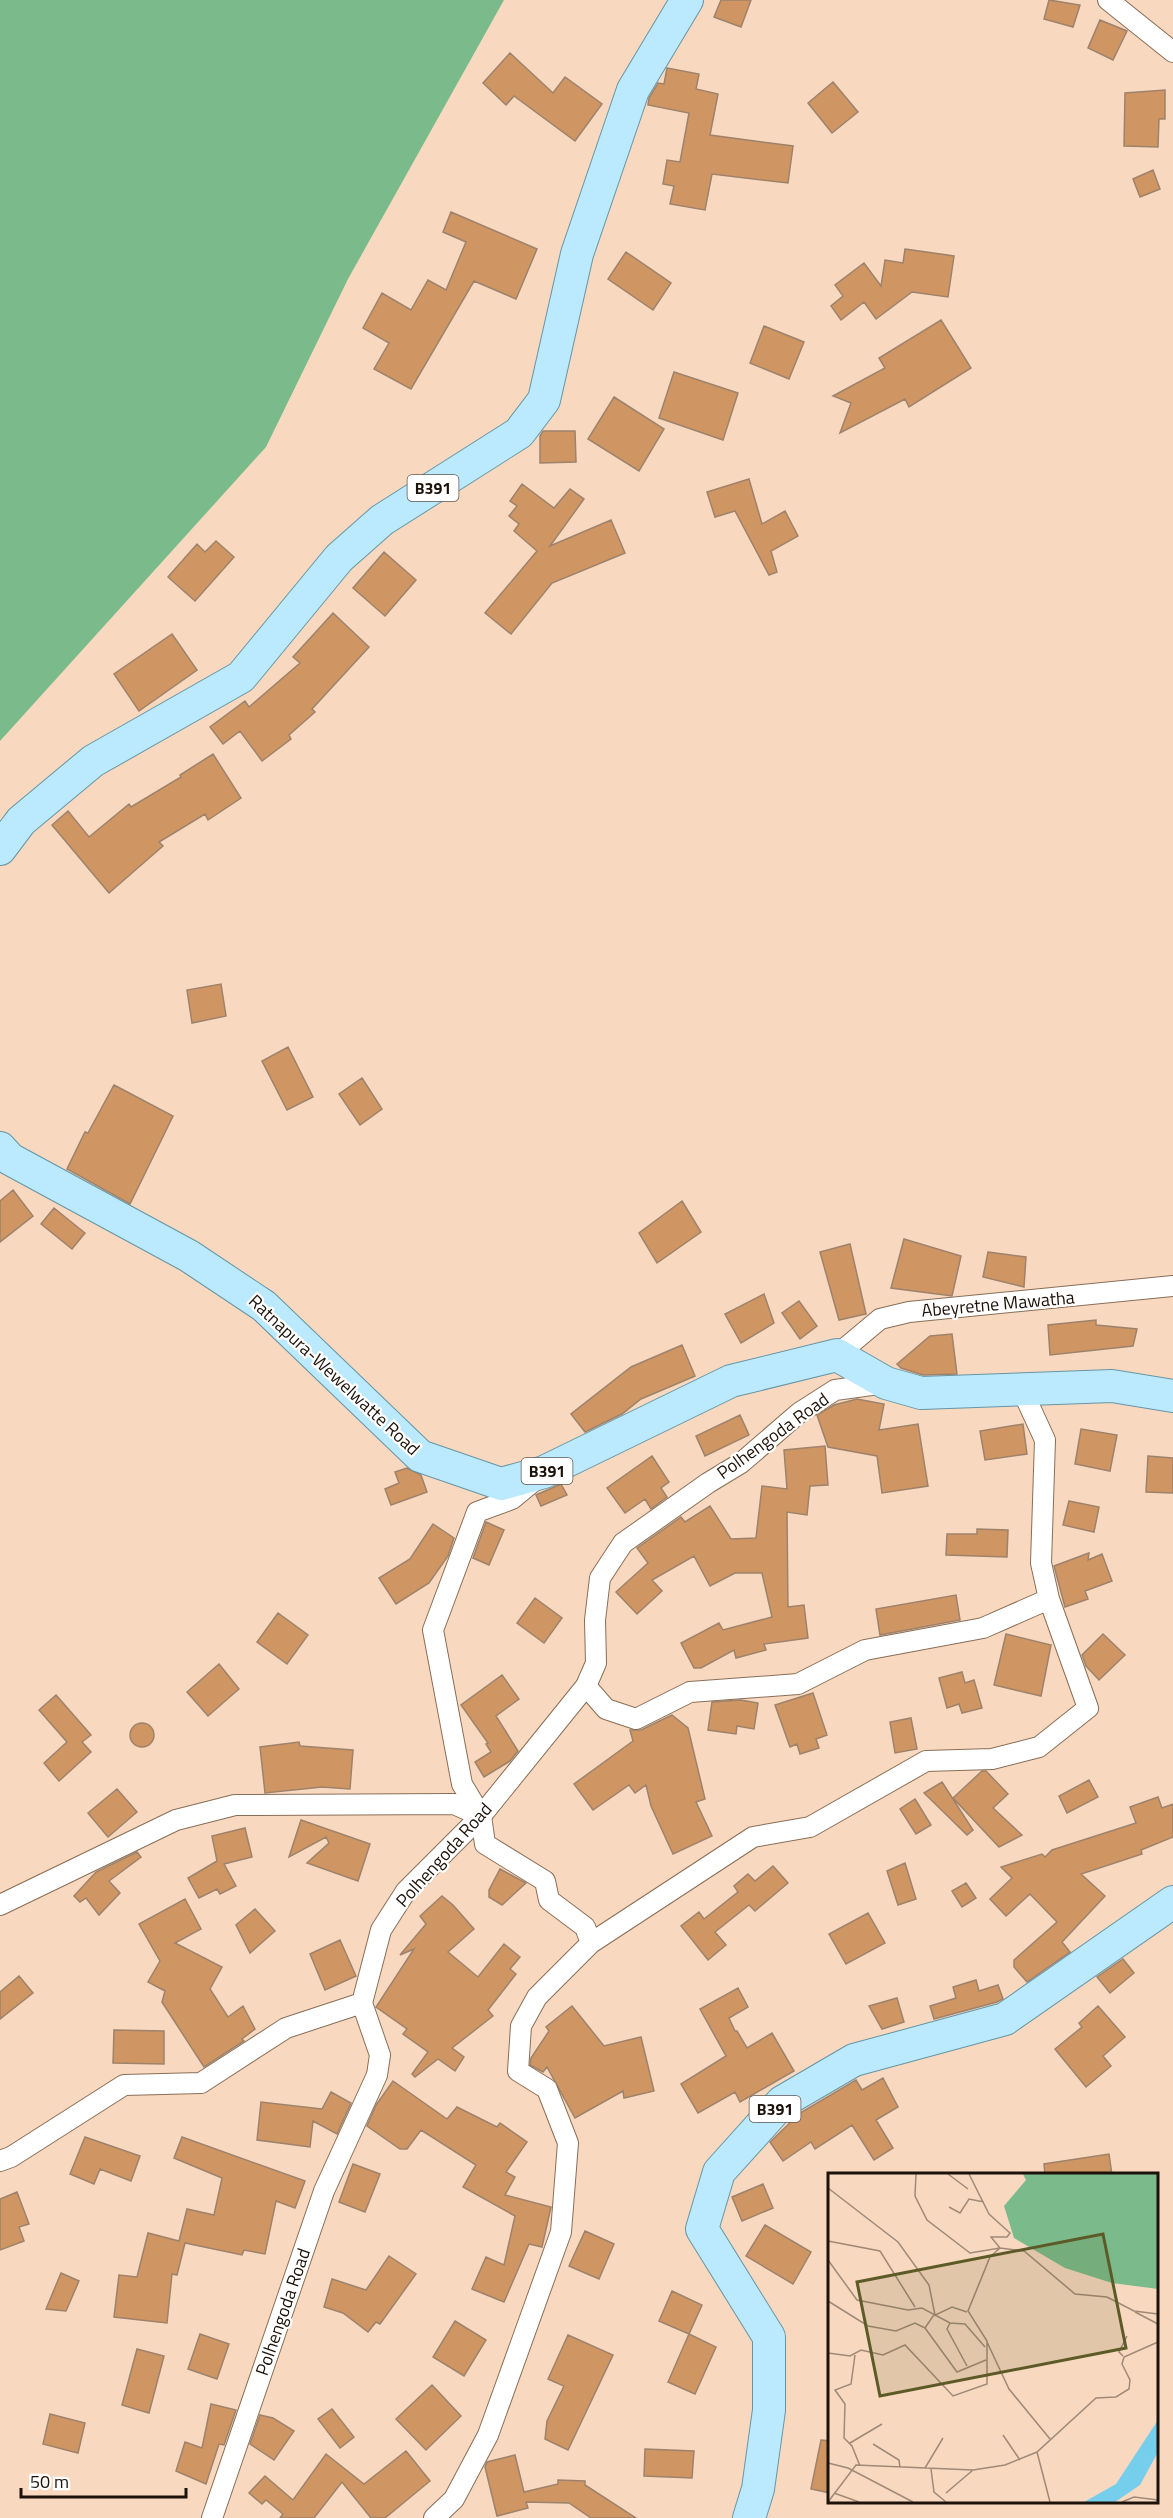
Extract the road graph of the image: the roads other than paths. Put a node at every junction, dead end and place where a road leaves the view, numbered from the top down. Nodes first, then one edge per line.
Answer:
1 (687, 0) edge
2 (1108, 0) edge
3 (1173, 52) edge
4 (0, 849) edge
5 (0, 1148) edge
6 (1173, 1286) edge
7 (837, 1355) junction
8 (886, 1383) junction
9 (1022, 1390) junction
10 (1173, 1396) edge
11 (544, 1472) junction
12 (1049, 1599) junction
13 (586, 1686) junction
14 (481, 1816) junction
15 (1173, 1902) edge
16 (0, 1905) edge
17 (591, 1943) junction
18 (362, 2003) junction
19 (0, 2161) edge
20 (212, 2518) edge
21 (434, 2518) edge
22 (749, 2518) edge

1 - 4 main road, B391
2 - 3 street
5 - 11 main road, Ratnapura-Wewelwatte Road / B391
6 - 7 street, Abeyretne Mawatha
7 - 8 main road
7 - 11 main road, Ratnapura-Wewelwatte Road / B391
8 - 9 main road
8 - 13 street, Polhengoda Road
9 - 10 main road
9 - 12 street
11 - 14 street
12 - 13 street
12 - 17 street
13 - 14 street, Polhengoda Road
14 - 16 street
14 - 17 street
14 - 18 street, Polhengoda Road
15 - 22 main road, B391
17 - 21 street
18 - 19 street
18 - 20 street, Polhengoda Road

